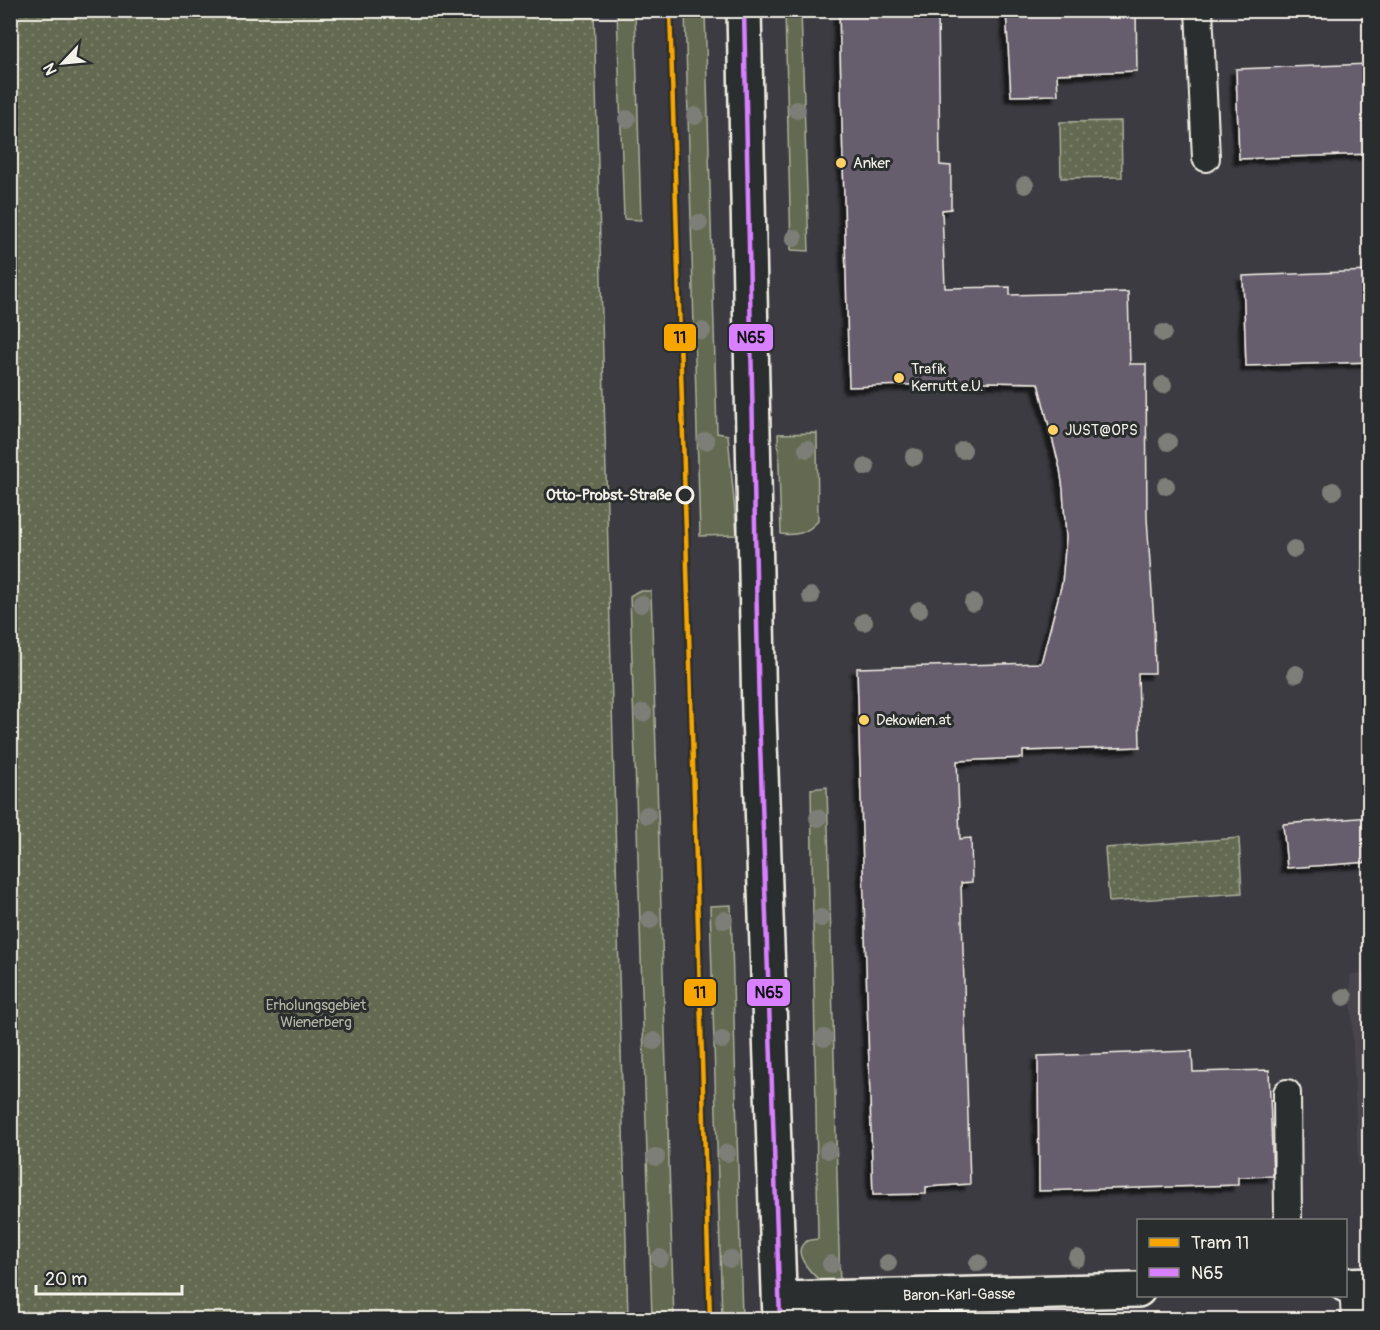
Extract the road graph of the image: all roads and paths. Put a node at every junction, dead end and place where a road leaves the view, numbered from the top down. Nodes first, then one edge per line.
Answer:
1 (744, 10) edge
2 (1199, 10) edge
3 (1206, 158) dead end
4 (1287, 1093) dead end
5 (1288, 1219) edge
6 (1356, 1285) edge
7 (1137, 1290) edge
8 (780, 1309) edge
9 (1355, 1320) edge

1 - 8 street
2 - 3 lane
4 - 5 lane
6 - 9 lane
7 - 8 street, Baron-Karl-Gasse

